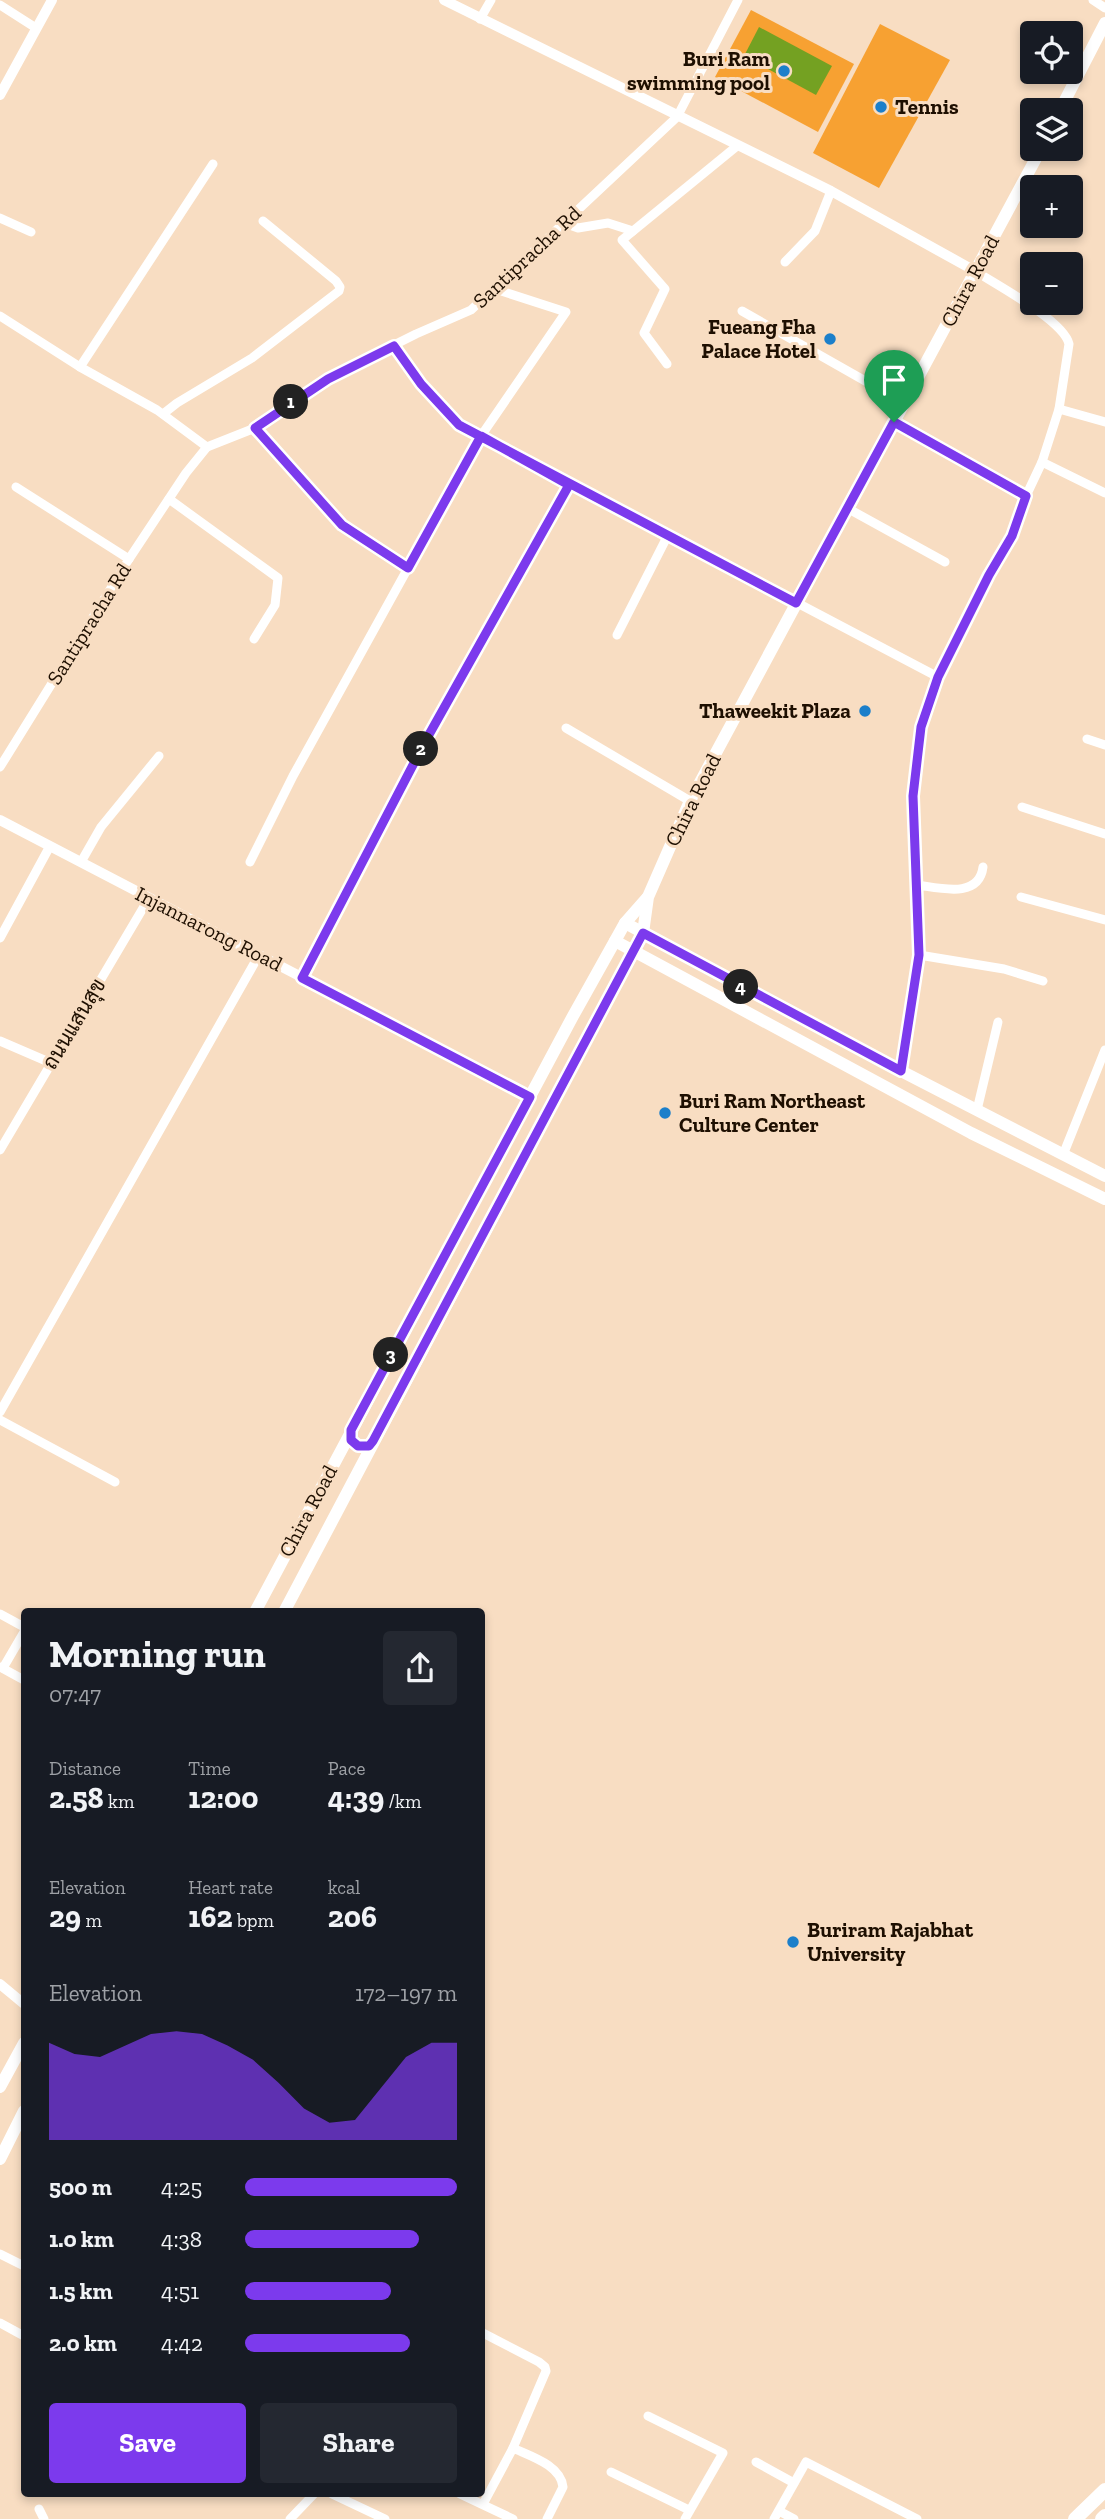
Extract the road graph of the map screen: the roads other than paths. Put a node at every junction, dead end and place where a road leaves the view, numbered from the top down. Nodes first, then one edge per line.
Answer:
1 (52, 0) edge
2 (444, 0) edge
3 (491, 0) edge
4 (738, 0) edge
5 (1093, 0) edge
6 (0, 5) edge
7 (1105, 8) edge
8 (480, 19) junction
9 (1105, 23) edge
10 (36, 28) junction
11 (0, 95) edge
12 (1066, 98) edge
13 (677, 117) junction
14 (737, 146) junction
15 (1035, 161) edge
16 (213, 164) dead end
17 (831, 191) junction
18 (0, 218) edge
19 (263, 221) dead end
20 (564, 223) junction
21 (633, 231) junction
22 (31, 232) dead end
23 (785, 262) dead end
24 (975, 271) junction
25 (495, 289) junction
26 (742, 311) dead end
27 (0, 316) edge
28 (394, 346) junction
29 (667, 364) dead end
30 (80, 367) junction
31 (904, 403) junction
32 (1059, 409) junction
33 (163, 414) junction
34 (894, 422) junction
35 (1105, 422) edge
36 (255, 428) junction
37 (481, 436) junction
38 (207, 447) junction
39 (1042, 462) junction
40 (569, 485) junction
41 (16, 487) dead end
42 (1105, 493) edge
43 (1026, 496) junction
44 (169, 499) junction
45 (847, 508) junction
46 (668, 535) junction
47 (129, 559) junction
48 (945, 562) dead end
49 (408, 568) junction
50 (796, 603) junction
51 (617, 635) dead end
52 (254, 639) dead end
53 (938, 677) junction
54 (566, 728) dead end
55 (1087, 739) dead end
56 (1105, 745) edge
57 (159, 755) dead end
58 (0, 767) edge
59 (690, 801) junction
60 (1021, 807) dead end
61 (0, 820) edge
62 (1105, 834) edge
63 (51, 846) junction
64 (81, 862) junction
65 (250, 862) dead end
66 (983, 867) dead end
67 (917, 885) junction
68 (648, 897) junction
69 (1021, 897) dead end
70 (149, 898) junction
71 (1105, 920) edge
72 (625, 923) junction
73 (643, 933) junction
74 (0, 938) edge
75 (615, 942) junction
76 (634, 952) junction
77 (259, 955) junction
78 (919, 955) junction
79 (302, 978) junction
80 (1043, 981) dead end
81 (998, 1022) dead end
82 (0, 1041) edge
83 (1105, 1050) edge
84 (51, 1063) junction
85 (901, 1071) junction
86 (1095, 1079) junction
87 (1105, 1082) edge
88 (530, 1097) junction
89 (977, 1110) junction
90 (0, 1150) edge
91 (1063, 1155) junction
92 (1105, 1176) edge
93 (1105, 1199) edge
94 (0, 1412) edge
95 (0, 1420) edge
96 (351, 1430) junction
97 (373, 1441) junction
98 (339, 1454) junction
99 (361, 1464) junction
100 (115, 1482) dead end
101 (257, 1608) edge
102 (286, 1608) edge
103 (0, 1614) edge
104 (21, 1627) edge
105 (21, 1634) edge
106 (2, 1667) edge
107 (21, 1678) edge
108 (0, 1984) edge
109 (21, 2002) edge
110 (21, 2048) edge
111 (0, 2087) edge
112 (21, 2119) edge
113 (0, 2159) edge
114 (0, 2253) edge
115 (21, 2262) edge
116 (0, 2323) edge
117 (21, 2334) edge
118 (485, 2334) edge
119 (648, 2416) dead end
120 (513, 2448) junction
121 (756, 2462) dead end
122 (611, 2472) dead end
123 (794, 2483) junction
124 (1105, 2490) edge
125 (311, 2497) edge
126 (338, 2497) edge
127 (467, 2497) edge
128 (483, 2504) junction
129 (38, 2509) dead end
130 (687, 2514) edge
131 (776, 2515) edge
132 (44, 2519) edge
133 (290, 2519) edge
134 (385, 2519) edge
135 (513, 2519) edge
136 (547, 2519) edge
137 (794, 2519) edge
138 (917, 2519) edge
139 (1075, 2519) edge

1 - 10 street
2 - 8 street
3 - 8 street
4 - 13 street, Santipracha Rd
5 - 7 street
6 - 10 street
8 - 13 street
9 - 12 main road
10 - 11 street
13 - 14 street
13 - 20 street, Santipracha Rd
14 - 17 street
14 - 21 street
15 - 24 main road, Chira Road
16 - 30 street
17 - 23 street
17 - 24 street
18 - 22 street
19 - 33 street
20 - 21 street
20 - 25 street, Santipracha Rd
21 - 29 street
24 - 31 main road, Chira Road
24 - 32 street
25 - 28 street, Santipracha Rd
25 - 37 street
26 - 31 street
27 - 30 street
28 - 36 street, Santipracha Rd
28 - 37 street
30 - 33 street
31 - 34 main road, Chira Road
32 - 35 street
32 - 39 street
33 - 38 street
34 - 43 street
34 - 45 main road, Chira Road
36 - 38 street, Santipracha Rd
36 - 49 street
37 - 40 street
37 - 49 street
38 - 44 street, Santipracha Rd
39 - 42 street
39 - 43 street
40 - 46 street
40 - 79 street
41 - 47 street
43 - 53 street
44 - 47 street, Santipracha Rd
44 - 52 street
45 - 48 street
45 - 50 main road, Chira Road
46 - 50 street
46 - 51 street
47 - 58 street, Santipracha Rd
49 - 65 street
50 - 53 street
50 - 59 main road, Chira Road
53 - 67 street
54 - 59 street
55 - 56 street
57 - 64 street
59 - 68 main road, Chira Road
60 - 62 street
61 - 63 street, Injannarong Road
63 - 64 street, Injannarong Road
63 - 74 street
64 - 70 street, Injannarong Road
66 - 67 street
67 - 78 street
68 - 72 main road, Chira Road
68 - 73 main road, Chira Road
69 - 71 street
70 - 77 street, Injannarong Road
70 - 84 street, ถนนแสนสุข
72 - 73 main road
72 - 75 main road, Chira Road
73 - 76 main road, Chira Road
73 - 85 main road
75 - 76 main road
75 - 88 main road, Chira Road
76 - 93 main road
76 - 97 main road, Chira Road
77 - 79 street, Injannarong Road
77 - 94 street
78 - 80 street
78 - 85 street
79 - 88 street, Injannarong Road
81 - 89 street
82 - 84 street
83 - 86 street
84 - 90 street, ถนนแสนสุข
85 - 89 main road
86 - 87 street
86 - 91 street
88 - 96 main road, Chira Road
89 - 91 main road
91 - 92 main road
95 - 100 street
96 - 97 main road
96 - 98 main road, Chira Road
97 - 99 main road, Chira Road
98 - 99 main road
98 - 101 main road, Chira Road
99 - 102 main road, Chira Road
103 - 104 street
105 - 106 street
106 - 107 street
108 - 109 street
110 - 111 main road
112 - 113 main road
114 - 115 street
116 - 117 street
118 - 120 street
119 - 130 street
120 - 128 street
120 - 136 street
121 - 123 street
122 - 130 street
123 - 131 street
123 - 138 street
124 - 139 main road
125 - 133 street
126 - 134 street
127 - 128 street
128 - 135 street
129 - 132 street
131 - 137 street

